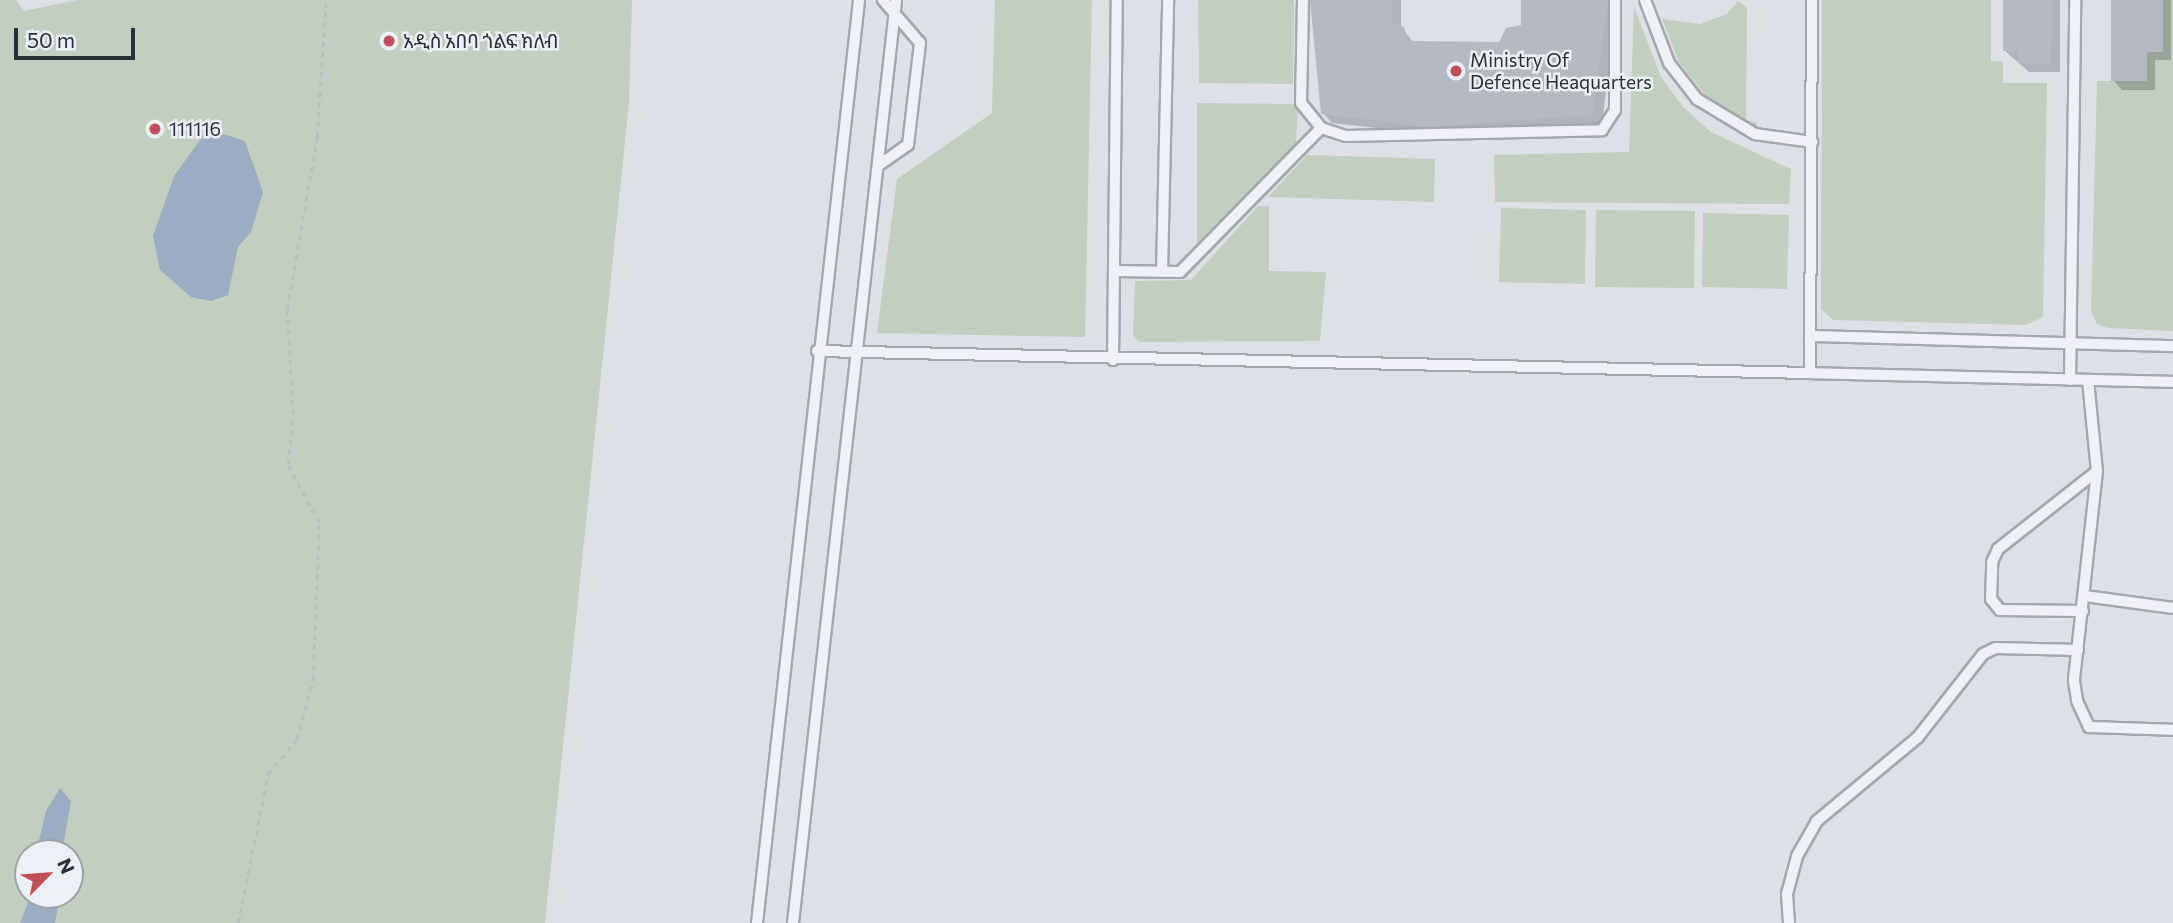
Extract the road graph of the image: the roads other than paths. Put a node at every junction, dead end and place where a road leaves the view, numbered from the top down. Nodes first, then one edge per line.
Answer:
1 (859, 0) edge
2 (883, 0) edge
3 (896, 0) edge
4 (1117, 0) edge
5 (1168, 0) edge
6 (1303, 0) edge
7 (1615, 0) edge
8 (1645, 0) edge
9 (1812, 0) edge
10 (2075, 0) edge
11 (895, 13) junction
12 (1321, 128) junction
13 (1812, 142) junction
14 (879, 165) junction
15 (1114, 271) junction
16 (1162, 272) junction
17 (1810, 336) junction
18 (2070, 344) junction
19 (2173, 346) edge
20 (817, 351) junction
21 (859, 355) junction
22 (1113, 360) junction
23 (1810, 373) junction
24 (2070, 380) junction
25 (2088, 380) junction
26 (2173, 382) edge
27 (2097, 471) junction
28 (2085, 596) junction
29 (2173, 608) edge
30 (2083, 611) junction
31 (2078, 650) junction
32 (2173, 730) edge
33 (757, 923) edge
34 (793, 923) edge
35 (1789, 923) edge

1 - 20 lane
2 - 11 lane
3 - 11 lane
4 - 15 lane
5 - 16 lane
6 - 12 lane
7 - 12 lane
8 - 13 lane
9 - 13 lane
10 - 18 lane
11 - 14 lane
11 - 14 lane
12 - 16 lane
13 - 17 lane
14 - 21 lane
15 - 16 lane
15 - 22 lane
17 - 18 lane
17 - 23 lane
18 - 19 lane
18 - 24 lane
20 - 21 lane
20 - 33 lane
21 - 22 lane
21 - 34 lane
22 - 23 lane
23 - 24 lane
24 - 25 lane
25 - 26 lane
25 - 27 lane
27 - 28 lane
27 - 30 lane
28 - 29 lane
28 - 30 lane
30 - 31 lane
31 - 32 lane
31 - 35 lane

